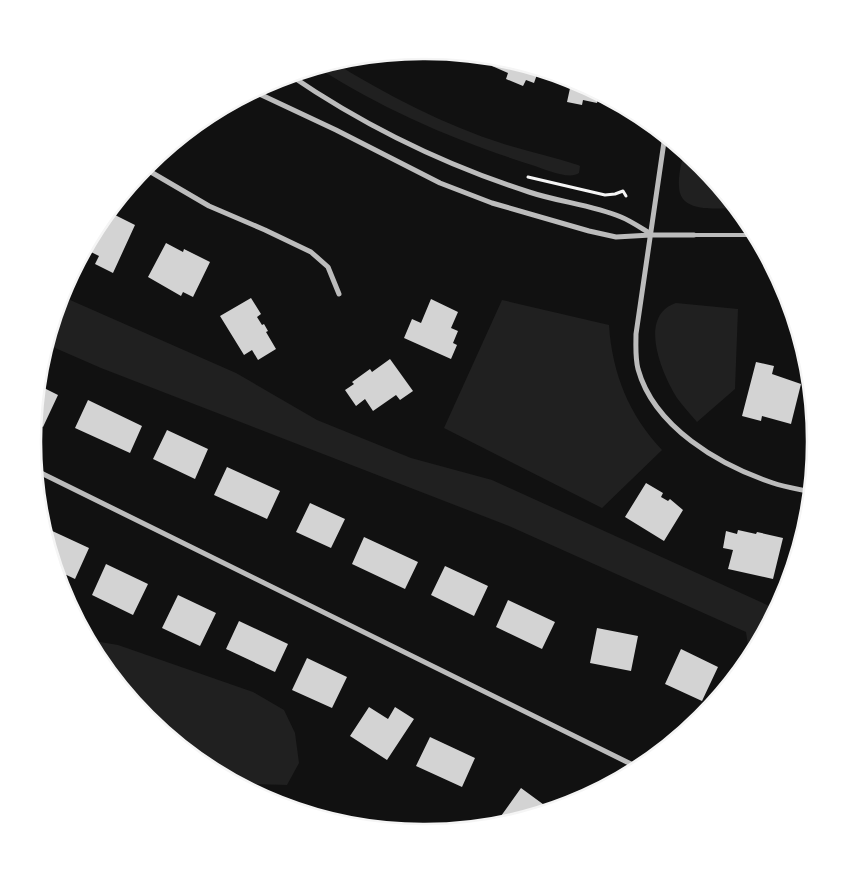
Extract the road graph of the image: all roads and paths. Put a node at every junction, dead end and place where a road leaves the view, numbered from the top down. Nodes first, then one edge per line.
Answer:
1 (298, 80) edge
2 (261, 95) edge
3 (664, 144) edge
4 (152, 172) edge
5 (521, 175) dead end
6 (626, 196) dead end
7 (651, 234) junction
8 (694, 235) joint
9 (746, 235) edge
10 (340, 294) dead end
11 (43, 474) edge
12 (803, 490) edge
13 (631, 764) dead end

1 - 7 street
2 - 7 street
3 - 7 street
4 - 10 street
5 - 6 path
7 - 8 street
7 - 12 street
8 - 9 lane
11 - 13 street

